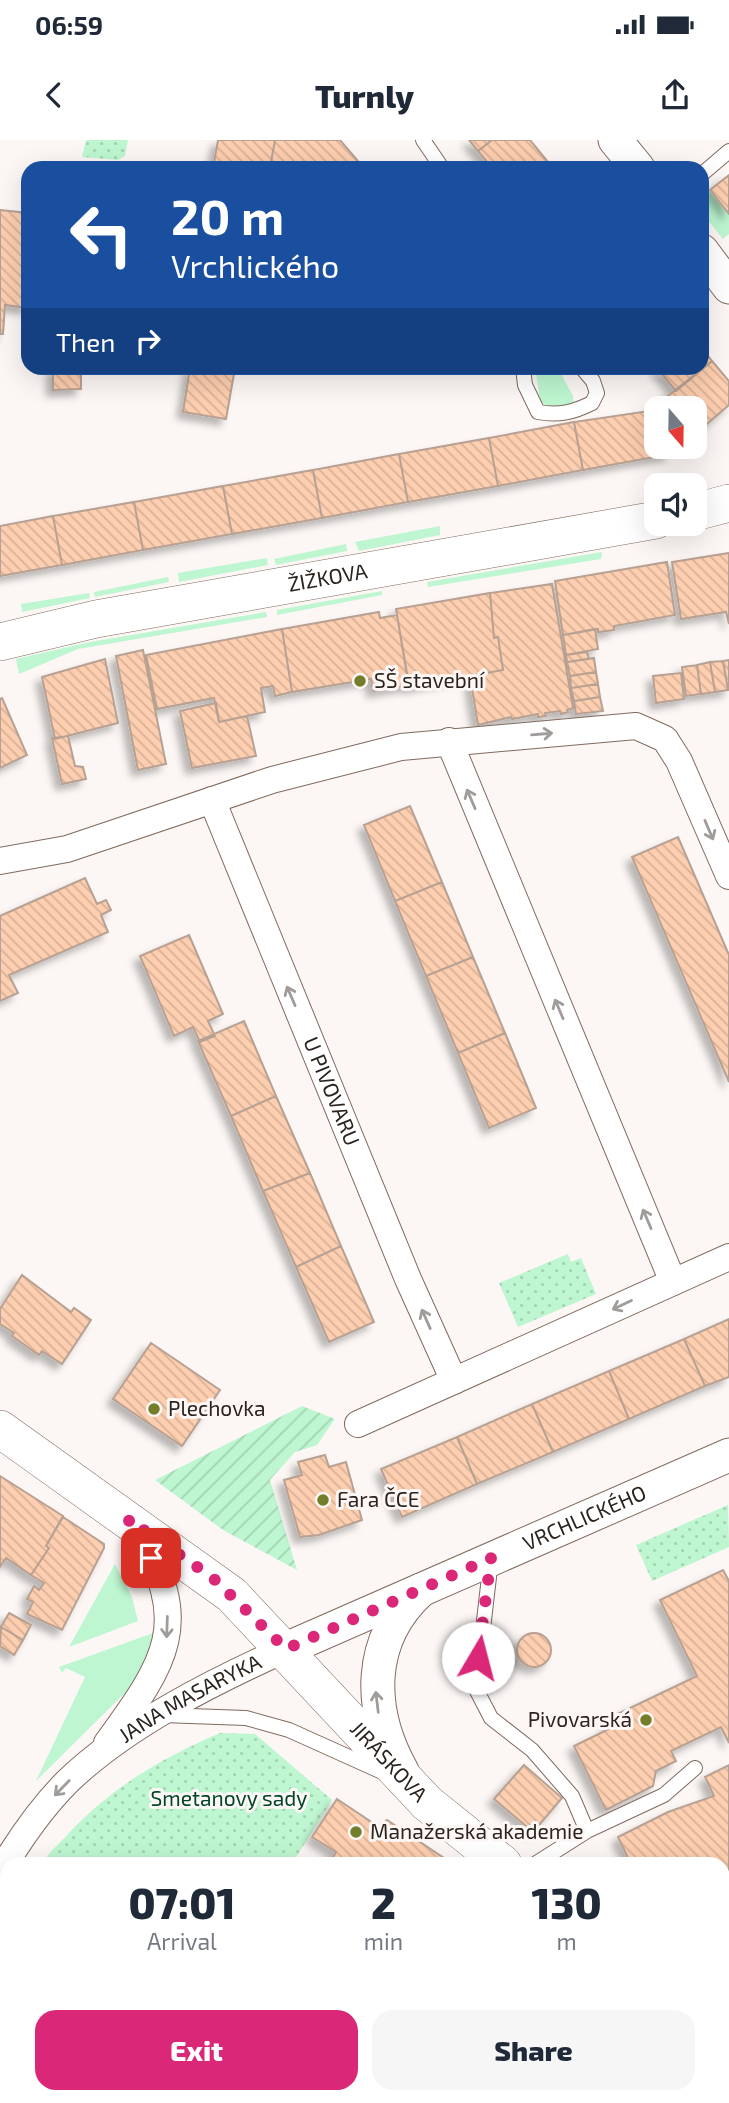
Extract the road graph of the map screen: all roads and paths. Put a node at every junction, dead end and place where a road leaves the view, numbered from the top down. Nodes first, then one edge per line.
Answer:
1 (423, 140) edge
2 (615, 140) edge
3 (729, 151) edge
4 (437, 161) edge
5 (632, 161) edge
6 (709, 168) edge
7 (709, 260) edge
8 (729, 287) edge
9 (524, 375) edge
10 (588, 375) edge
11 (729, 503) edge
12 (707, 509) edge
13 (644, 522) edge
14 (0, 642) edge
15 (449, 741) junction
16 (212, 800) junction
17 (0, 862) edge
18 (729, 876) edge
19 (729, 1257) edge
20 (673, 1282) junction
21 (454, 1381) junction
22 (358, 1424) dead end
23 (0, 1429) edge
24 (729, 1455) edge
25 (128, 1519) junction
26 (491, 1558) junction
27 (426, 1586) junction
28 (286, 1649) junction
29 (161, 1715) junction
30 (100, 1754) junction
31 (695, 1768) dead end
32 (410, 1785) junction
33 (587, 1831) junction
34 (10, 1857) edge
35 (494, 1857) edge
36 (547, 1857) edge

1 - 4 lane
2 - 5 street
3 - 6 lane
7 - 8 street
9 - 10 lane
11 - 12 main road
13 - 14 main road, ŽIŽKOVA
15 - 16 street
15 -> 18 street
20 -> 15 street
16 - 17 street
21 -> 16 street, U PIVOVARU
19 - 20 street
20 -> 21 street
21 - 22 street
23 - 25 main road, JIRÁSKOVA
24 - 26 street, VRCHLICKÉHO
25 - 28 main road, JIRÁSKOVA
25 -> 30 street, JANA MASARYKA
26 - 27 street, VRCHLICKÉHO
26 - 33 lane
27 - 28 street, VRCHLICKÉHO
32 -> 27 street
28 - 29 street, JANA MASARYKA
28 - 32 main road, JIRÁSKOVA
29 - 30 street, JANA MASARYKA
29 - 32 lane
30 -> 34 street, JANA MASARYKA
31 - 33 lane
32 - 35 main road, JIRÁSKOVA
33 - 36 lane

